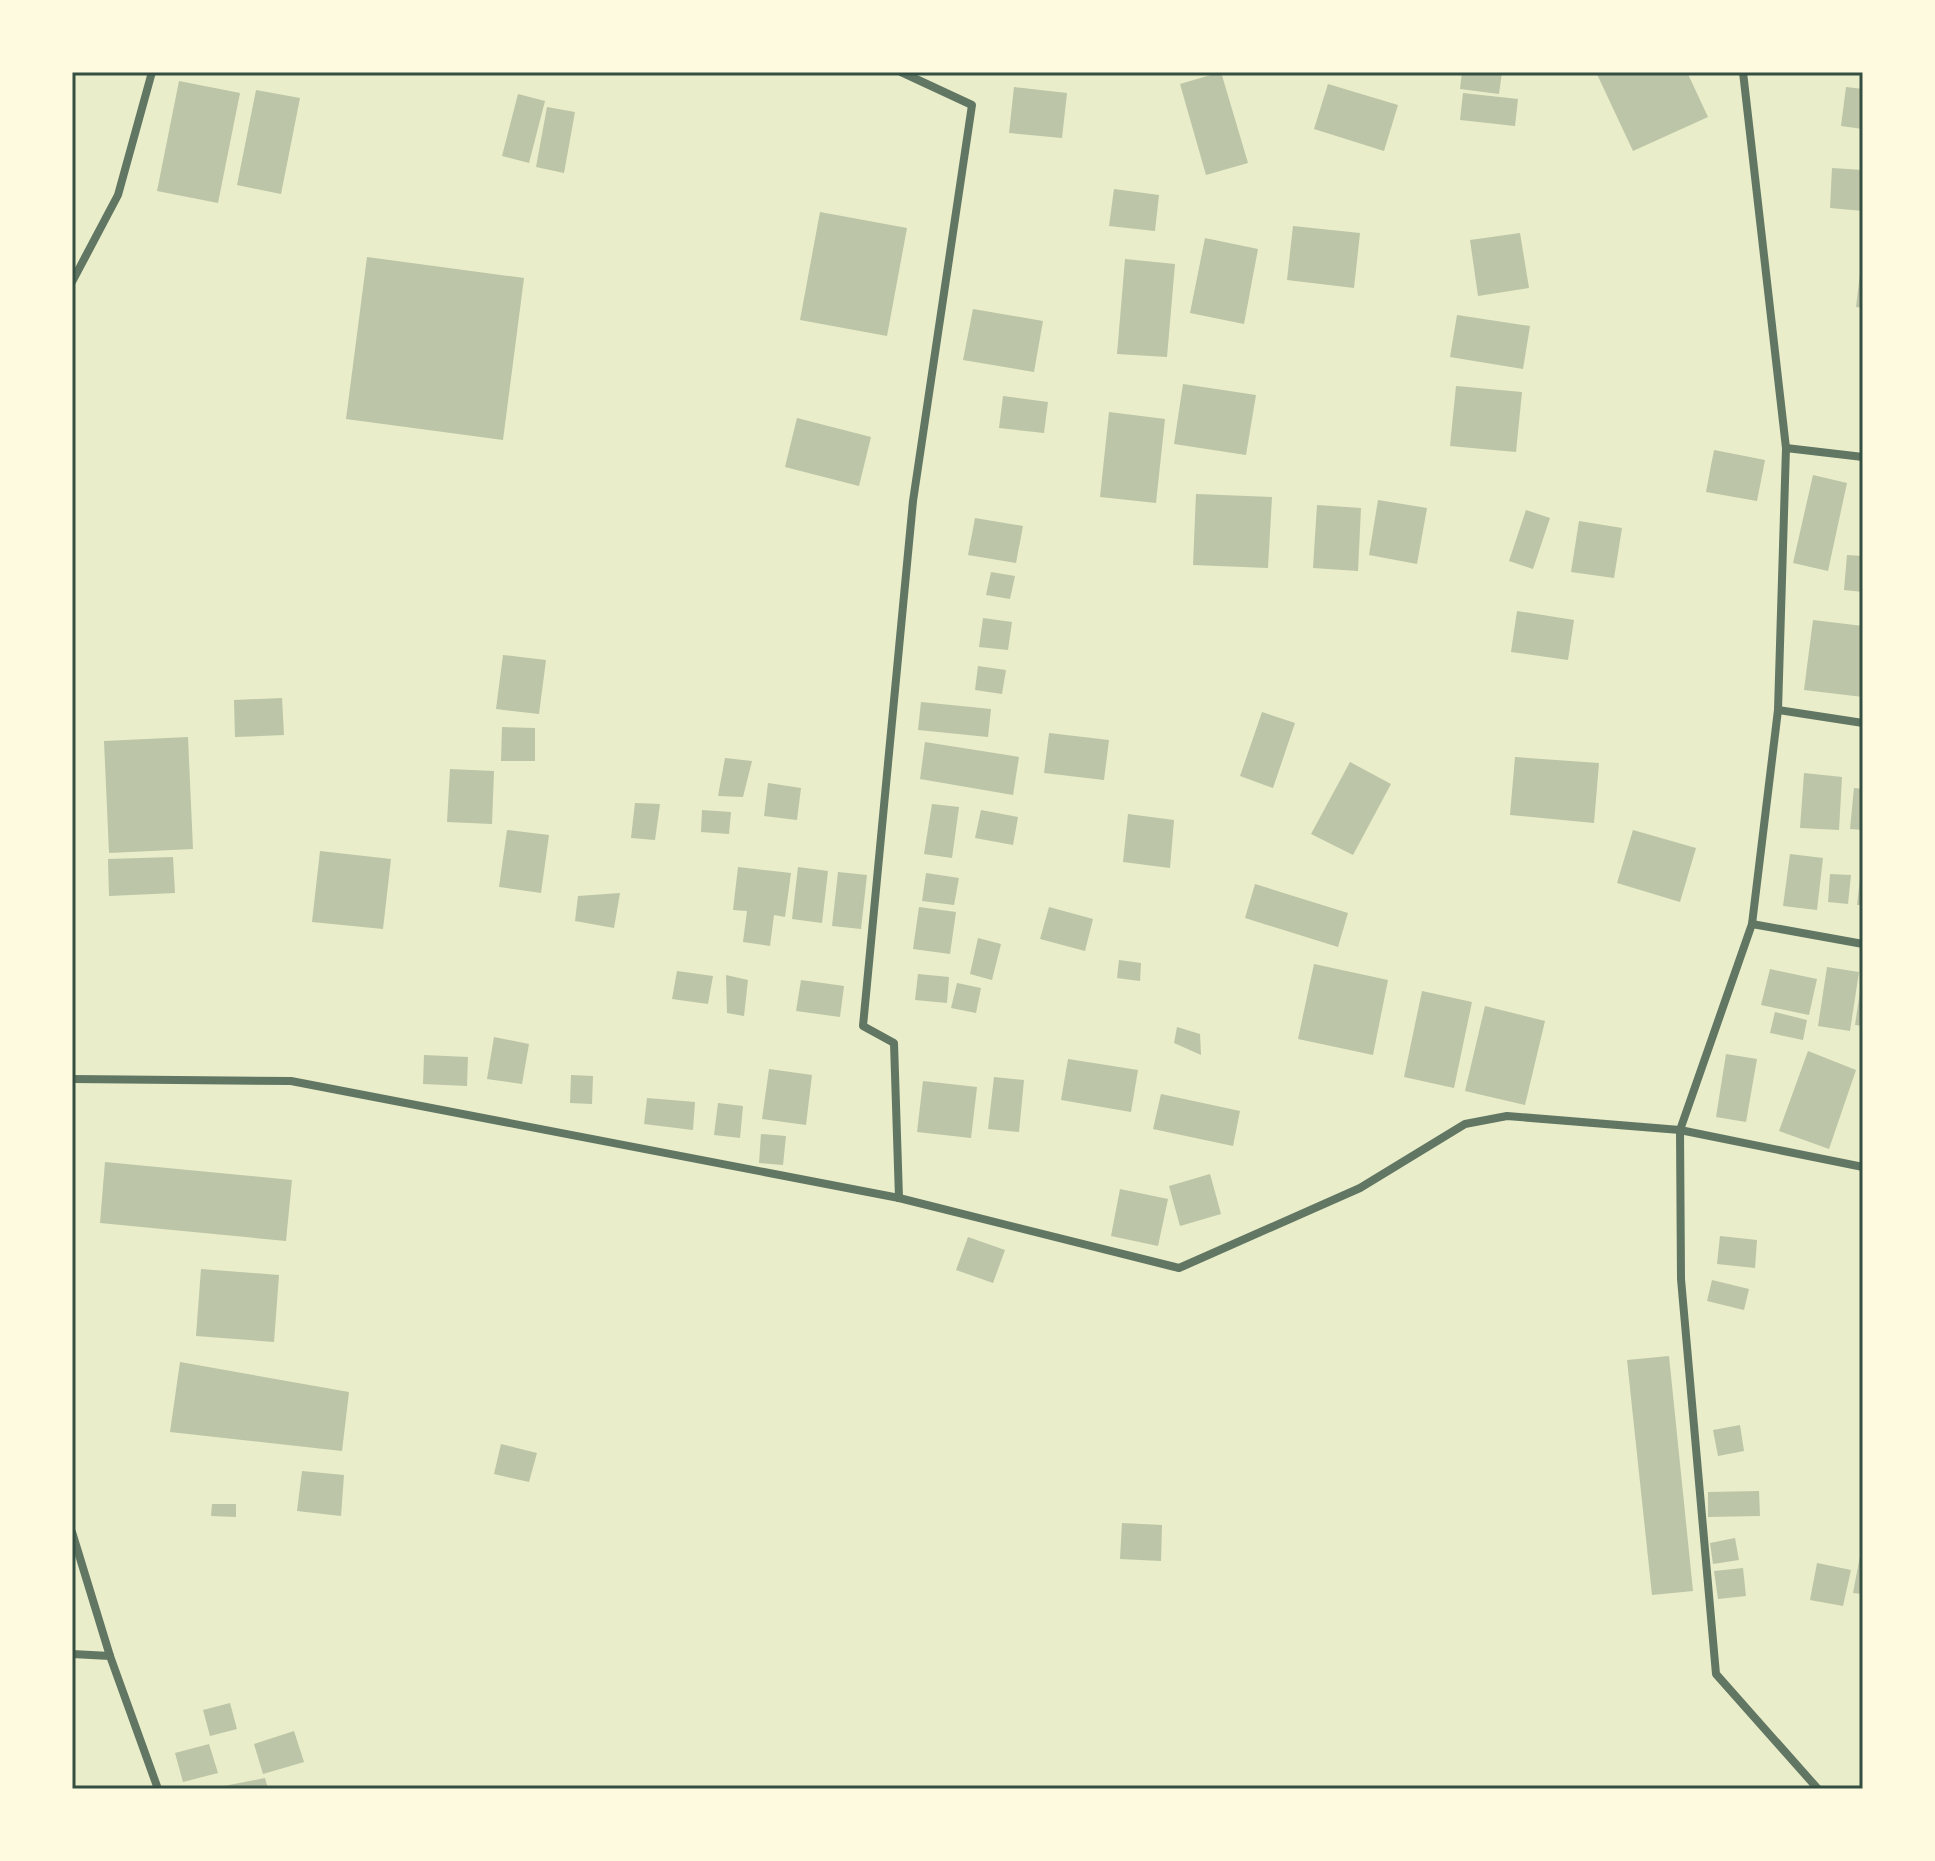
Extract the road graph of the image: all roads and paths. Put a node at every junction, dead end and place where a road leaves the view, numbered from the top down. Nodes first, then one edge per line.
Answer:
1 (152, 72) edge
2 (901, 72) edge
3 (1743, 72) edge
4 (72, 282) edge
5 (1786, 448) junction
6 (1863, 457) edge
7 (1778, 710) junction
8 (1863, 723) edge
9 (1752, 924) junction
10 (1863, 944) edge
11 (72, 1079) edge
12 (1680, 1130) junction
13 (1863, 1167) edge
14 (899, 1198) junction
15 (72, 1532) edge
16 (72, 1654) edge
17 (110, 1656) junction
18 (158, 1789) edge
19 (1818, 1789) edge

1 - 4 street
2 - 14 street
3 - 5 street
5 - 6 street
5 - 7 street
7 - 8 street
7 - 9 street
9 - 10 street
9 - 12 street
11 - 14 street
12 - 13 street
12 - 14 street
12 - 19 street
15 - 17 street
16 - 17 street
17 - 18 street

